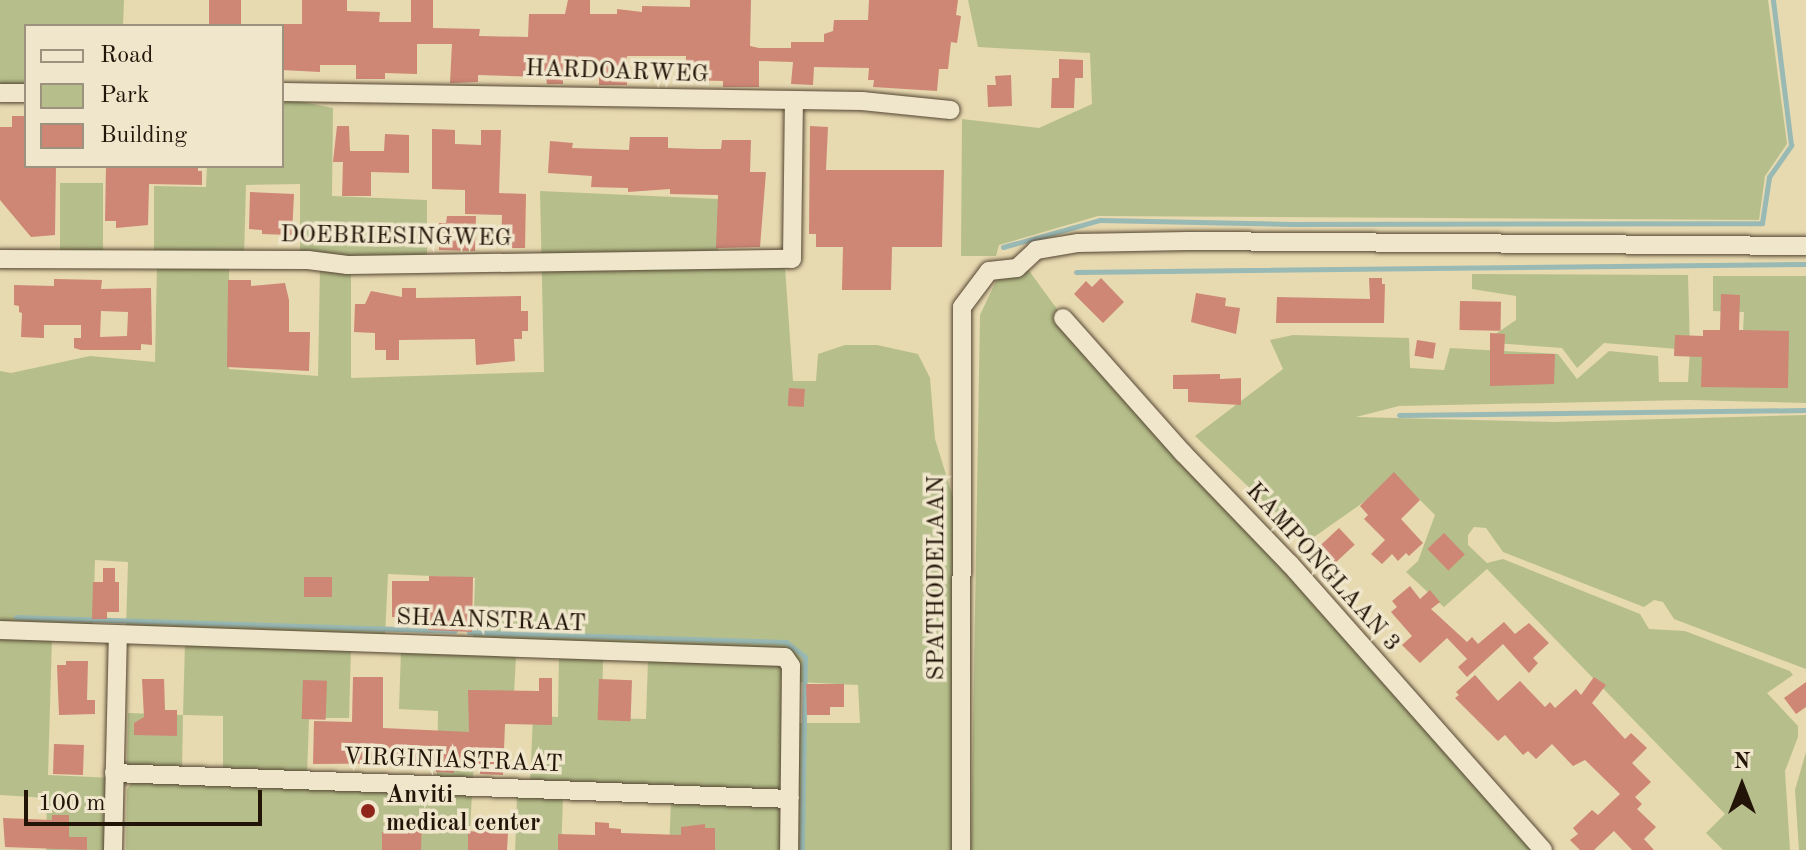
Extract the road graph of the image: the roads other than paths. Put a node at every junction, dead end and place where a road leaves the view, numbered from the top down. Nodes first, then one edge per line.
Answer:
1 (284, 92) edge
2 (0, 93) edge
3 (24, 93) edge
4 (794, 101) junction
5 (951, 110) dead end
6 (1806, 246) edge
7 (0, 259) edge
8 (1063, 318) dead end
9 (0, 630) edge
10 (118, 635) junction
11 (114, 773) junction
12 (790, 799) junction
13 (113, 850) edge
14 (789, 850) edge
15 (961, 850) edge
16 (1543, 850) edge

1 - 4 street, HARDOARWEG
2 - 3 street
4 - 5 street, HARDOARWEG
4 - 7 street, DOEBRIESINGWEG
6 - 15 street, SPATHODELAAN
8 - 16 street, KAMPONGLAAN 3
9 - 10 street, SHAANSTRAAT
10 - 11 street
10 - 12 street, SHAANSTRAAT
11 - 12 street, VIRGINIASTRAAT
11 - 13 street
12 - 14 street, SHAANSTRAAT

